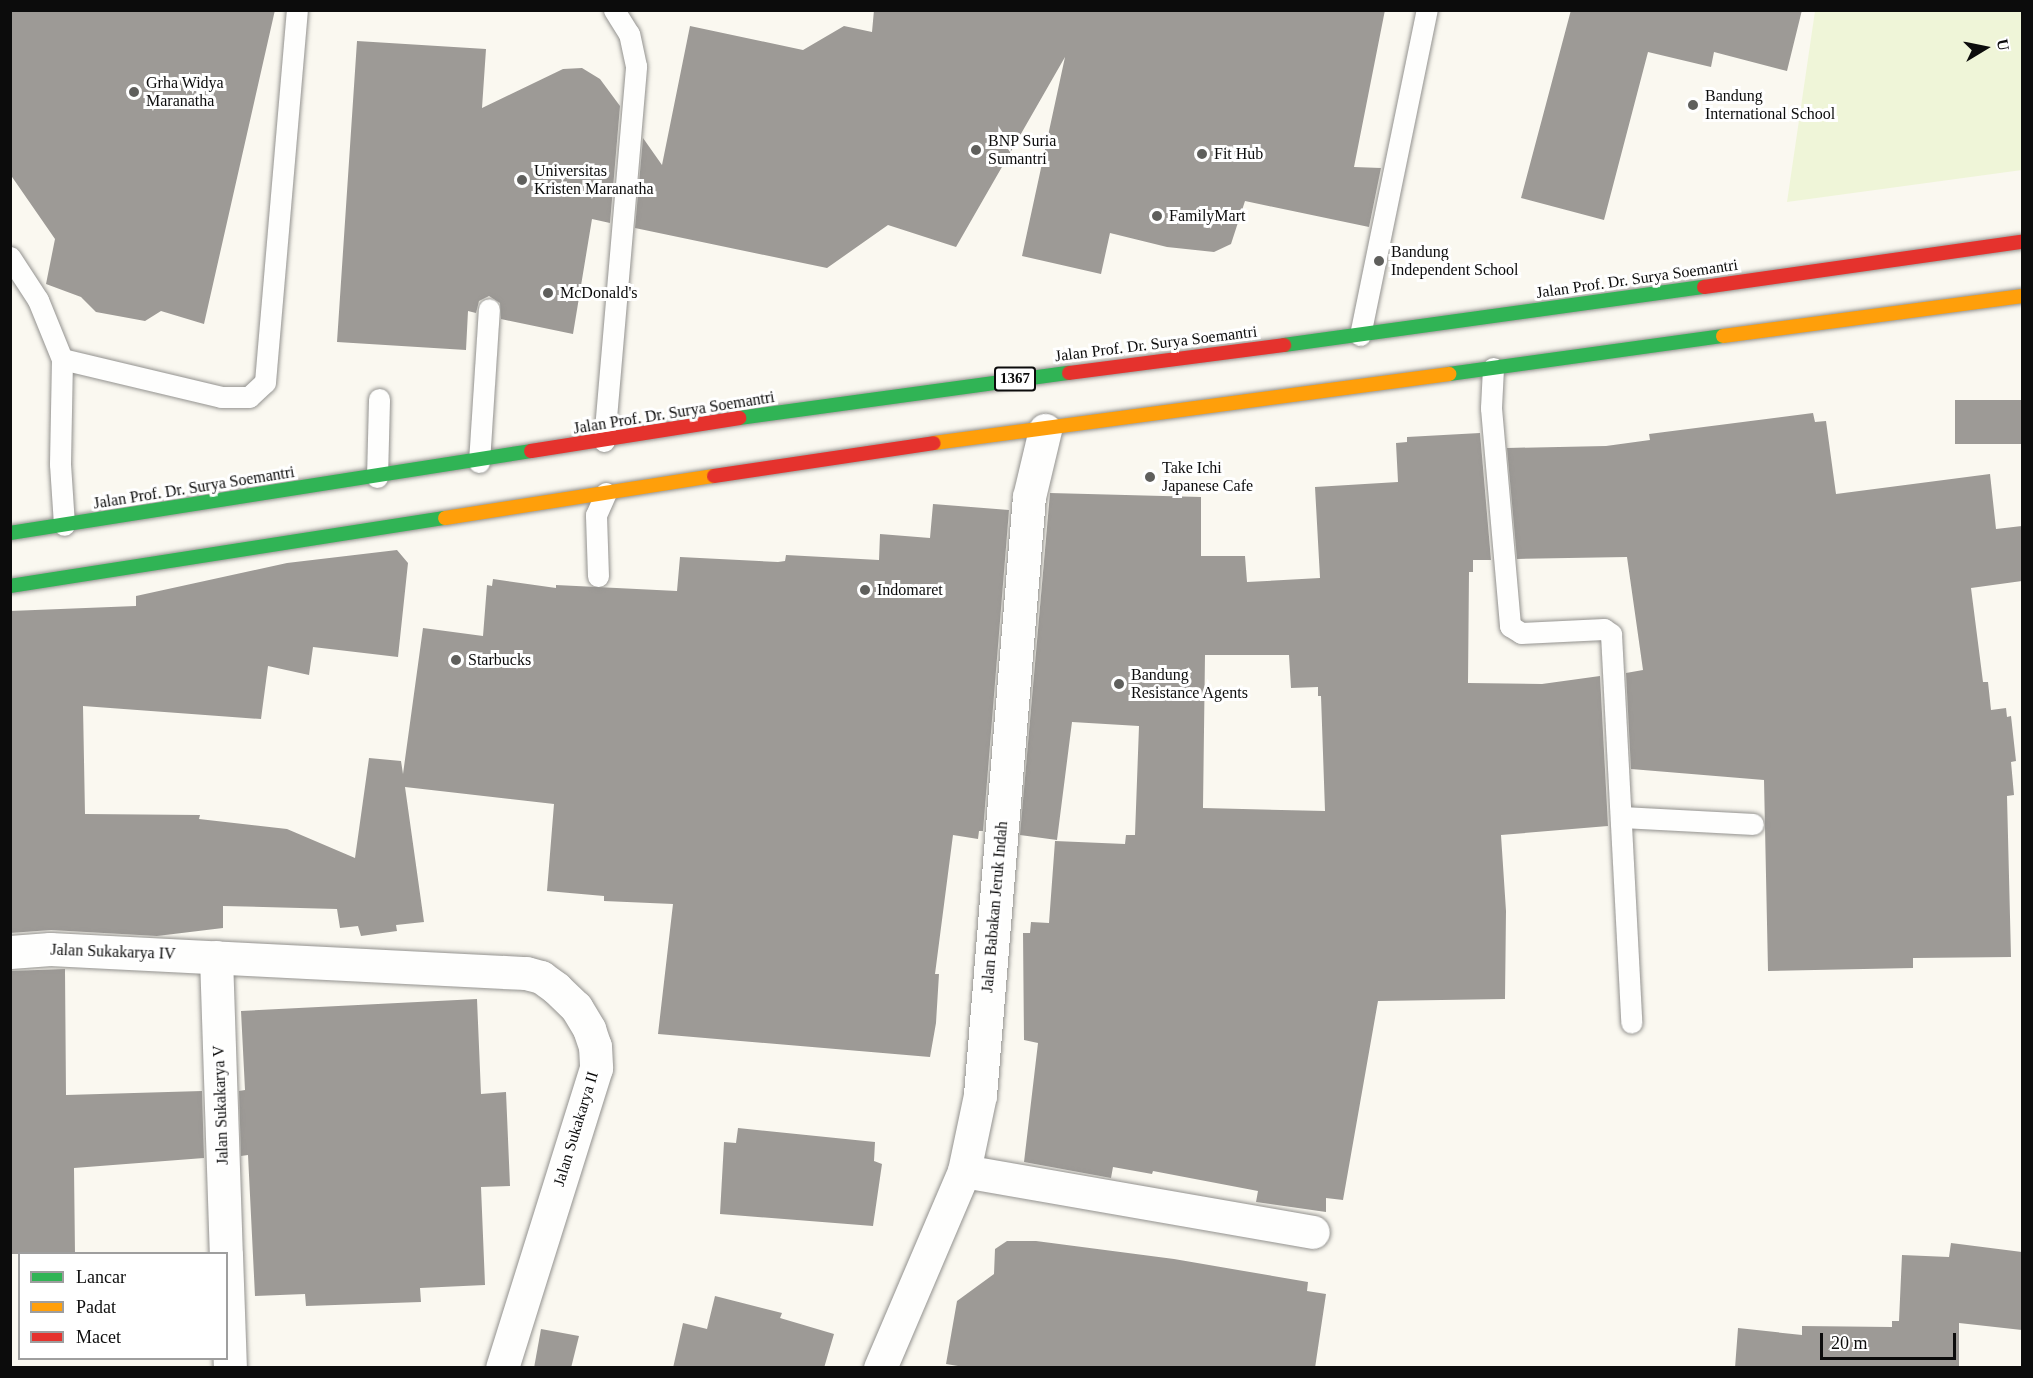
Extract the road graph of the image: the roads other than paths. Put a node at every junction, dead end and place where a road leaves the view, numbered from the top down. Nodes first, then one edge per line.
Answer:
1 (297, 10) edge
2 (614, 10) edge
3 (1427, 10) edge
4 (2022, 242) edge
5 (10, 257) edge
6 (2022, 296) edge
7 (489, 309) dead end
8 (1360, 335) junction
9 (62, 359) junction
10 (1492, 368) junction
11 (379, 399) dead end
12 (1045, 430) junction
13 (604, 441) junction
14 (479, 462) junction
15 (377, 477) junction
16 (606, 493) junction
17 (64, 525) junction
18 (10, 533) edge
19 (598, 576) dead end
20 (10, 586) edge
21 (1623, 817) junction
22 (1753, 824) dead end
23 (10, 952) edge
24 (216, 957) junction
25 (1632, 1022) dead end
26 (964, 1171) junction
27 (1312, 1232) dead end
28 (226, 1252) edge
29 (228, 1311) edge
30 (230, 1368) edge
31 (502, 1368) edge
32 (880, 1368) edge

1 - 9 lane
2 - 13 lane
3 - 8 lane
4 - 8 main road, Jalan Prof. Dr. Surya Soemantri / 1367
5 - 9 lane
6 - 10 main road
7 - 14 lane
8 - 13 main road, Jalan Prof. Dr. Surya Soemantri / 1367
9 - 17 lane
10 - 12 main road
10 - 21 lane
11 - 15 lane
12 - 16 main road
12 - 26 street, Jalan Babakan Jeruk Indah
13 - 14 main road, Jalan Prof. Dr. Surya Soemantri / 1367
14 - 15 main road, Jalan Prof. Dr. Surya Soemantri / 1367
15 - 17 main road, Jalan Prof. Dr. Surya Soemantri / 1367
16 - 19 lane
16 - 20 main road
17 - 18 main road, Jalan Prof. Dr. Surya Soemantri / 1367
21 - 22 lane
21 - 25 lane
23 - 24 street, Jalan Sukakarya IV
24 - 28 street, Jalan Sukakarya V
24 - 31 street, Jalan Sukakarya II
26 - 27 street
26 - 32 street, Jalan Babakan Jeruk Indah
29 - 30 street, Jalan Sukakarya V

